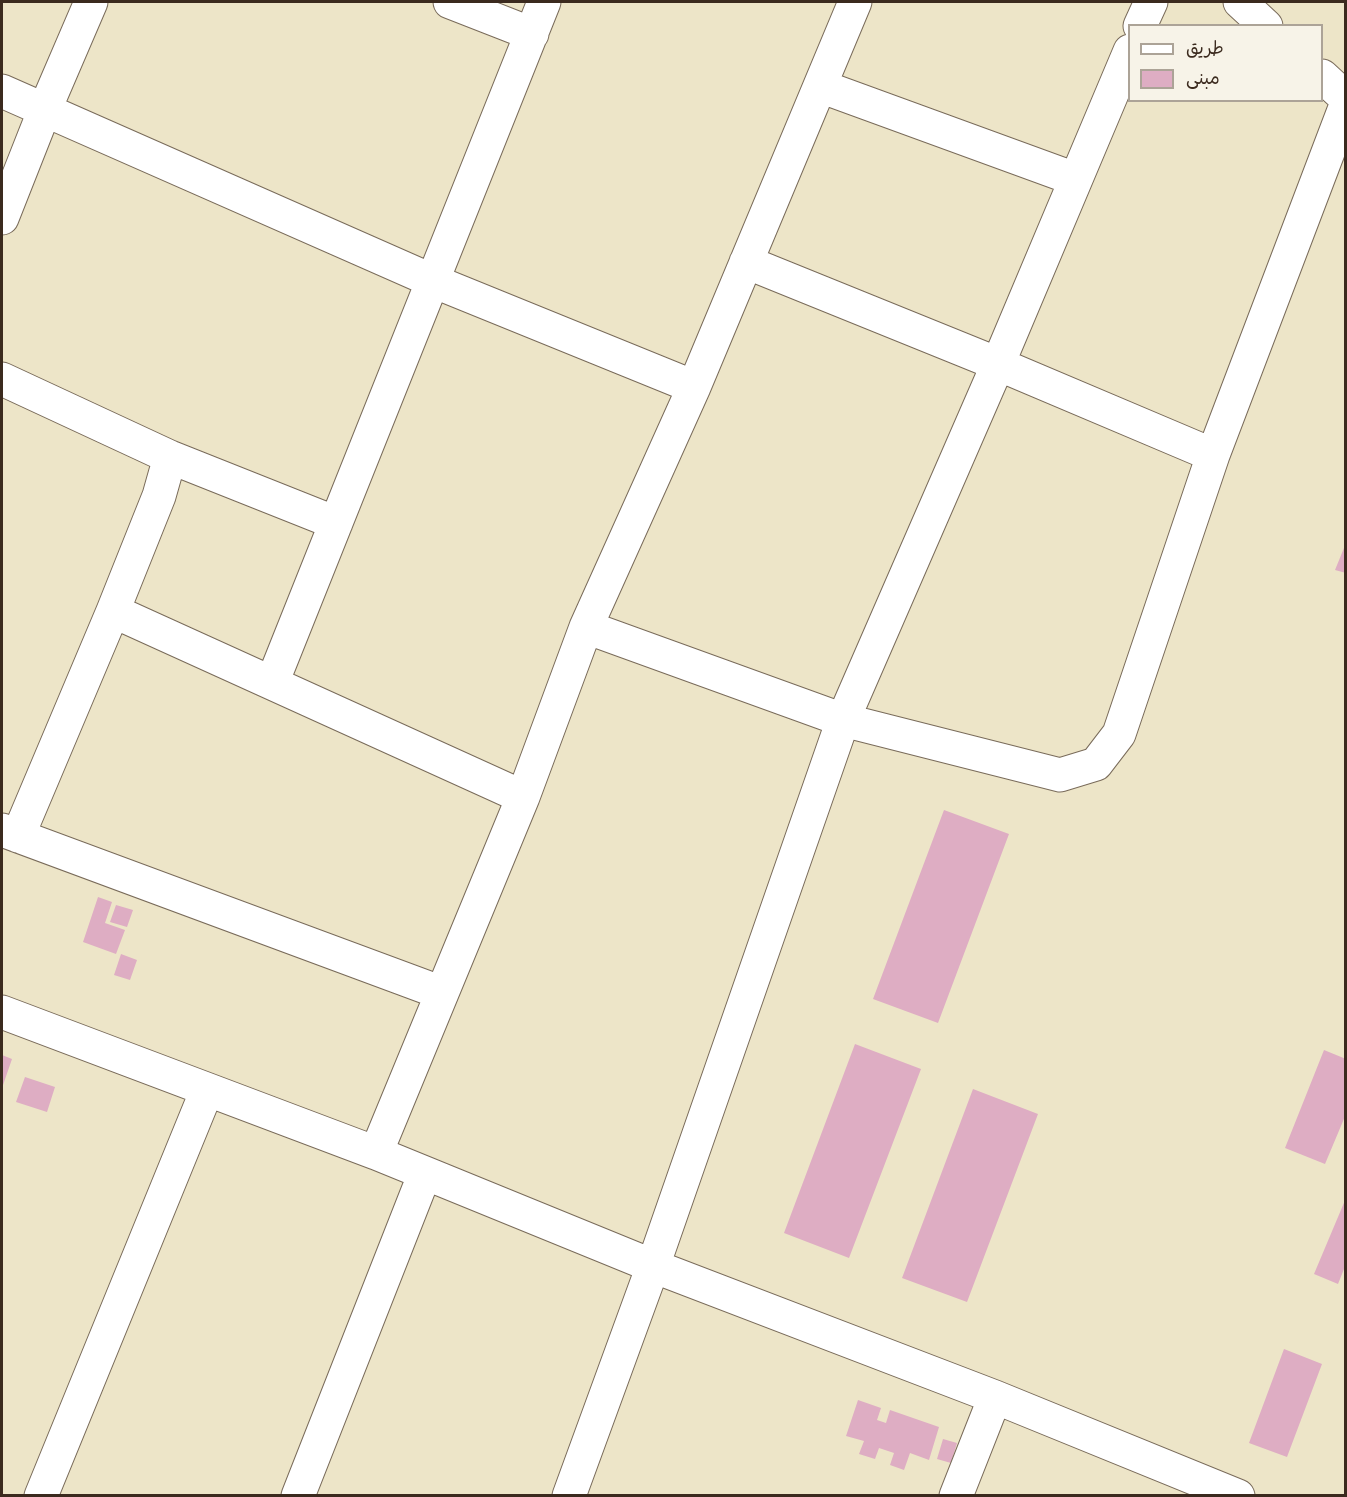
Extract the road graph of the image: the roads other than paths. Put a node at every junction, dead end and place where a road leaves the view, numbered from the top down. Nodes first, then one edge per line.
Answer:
1 (91, 2) edge
2 (450, 2) edge
3 (544, 2) edge
4 (855, 2) edge
5 (1150, 2) edge
6 (1240, 2) edge
7 (1141, 24) edge
8 (1264, 24) edge
9 (532, 34) junction
10 (1128, 56) edge
11 (1323, 77) edge
12 (820, 86) junction
13 (2, 91) edge
14 (1346, 98) edge
15 (1346, 105) edge
16 (45, 109) junction
17 (1075, 179) junction
18 (2, 218) edge
19 (746, 262) junction
20 (433, 281) junction
21 (998, 364) junction
22 (2, 379) edge
23 (694, 387) junction
24 (1213, 455) junction
25 (170, 457) junction
26 (336, 523) junction
27 (113, 611) junction
28 (586, 627) junction
29 (272, 683) junction
30 (843, 720) junction
31 (523, 797) junction
32 (10, 833) edge
33 (442, 993) junction
34 (2, 1011) edge
35 (207, 1090) junction
36 (376, 1153) junction
37 (425, 1173) junction
38 (653, 1266) junction
39 (994, 1397) junction
40 (1202, 1488) edge
41 (41, 1496) edge
42 (298, 1496) edge
43 (568, 1496) edge
44 (956, 1496) edge
45 (1238, 1496) edge

1 - 16 street
2 - 9 street
3 - 9 street
4 - 12 street
5 - 7 street
6 - 8 street
9 - 20 street
10 - 17 street
11 - 14 street
12 - 17 street
12 - 19 street
13 - 16 street
15 - 24 street
16 - 18 street
16 - 20 street
17 - 21 street
19 - 21 street
19 - 23 street
20 - 23 street
20 - 26 street
21 - 24 street
21 - 30 street
22 - 25 street
23 - 28 street
24 - 30 street
25 - 26 street
25 - 27 street
26 - 29 street
27 - 29 street
27 - 32 street
28 - 30 street
28 - 31 street
29 - 31 street
30 - 38 street
31 - 33 street
32 - 33 street
33 - 36 street
34 - 35 street
35 - 36 street
35 - 41 street
36 - 37 street
37 - 38 street
37 - 42 street
38 - 39 street
38 - 43 street
39 - 40 street
39 - 44 street
40 - 45 street

